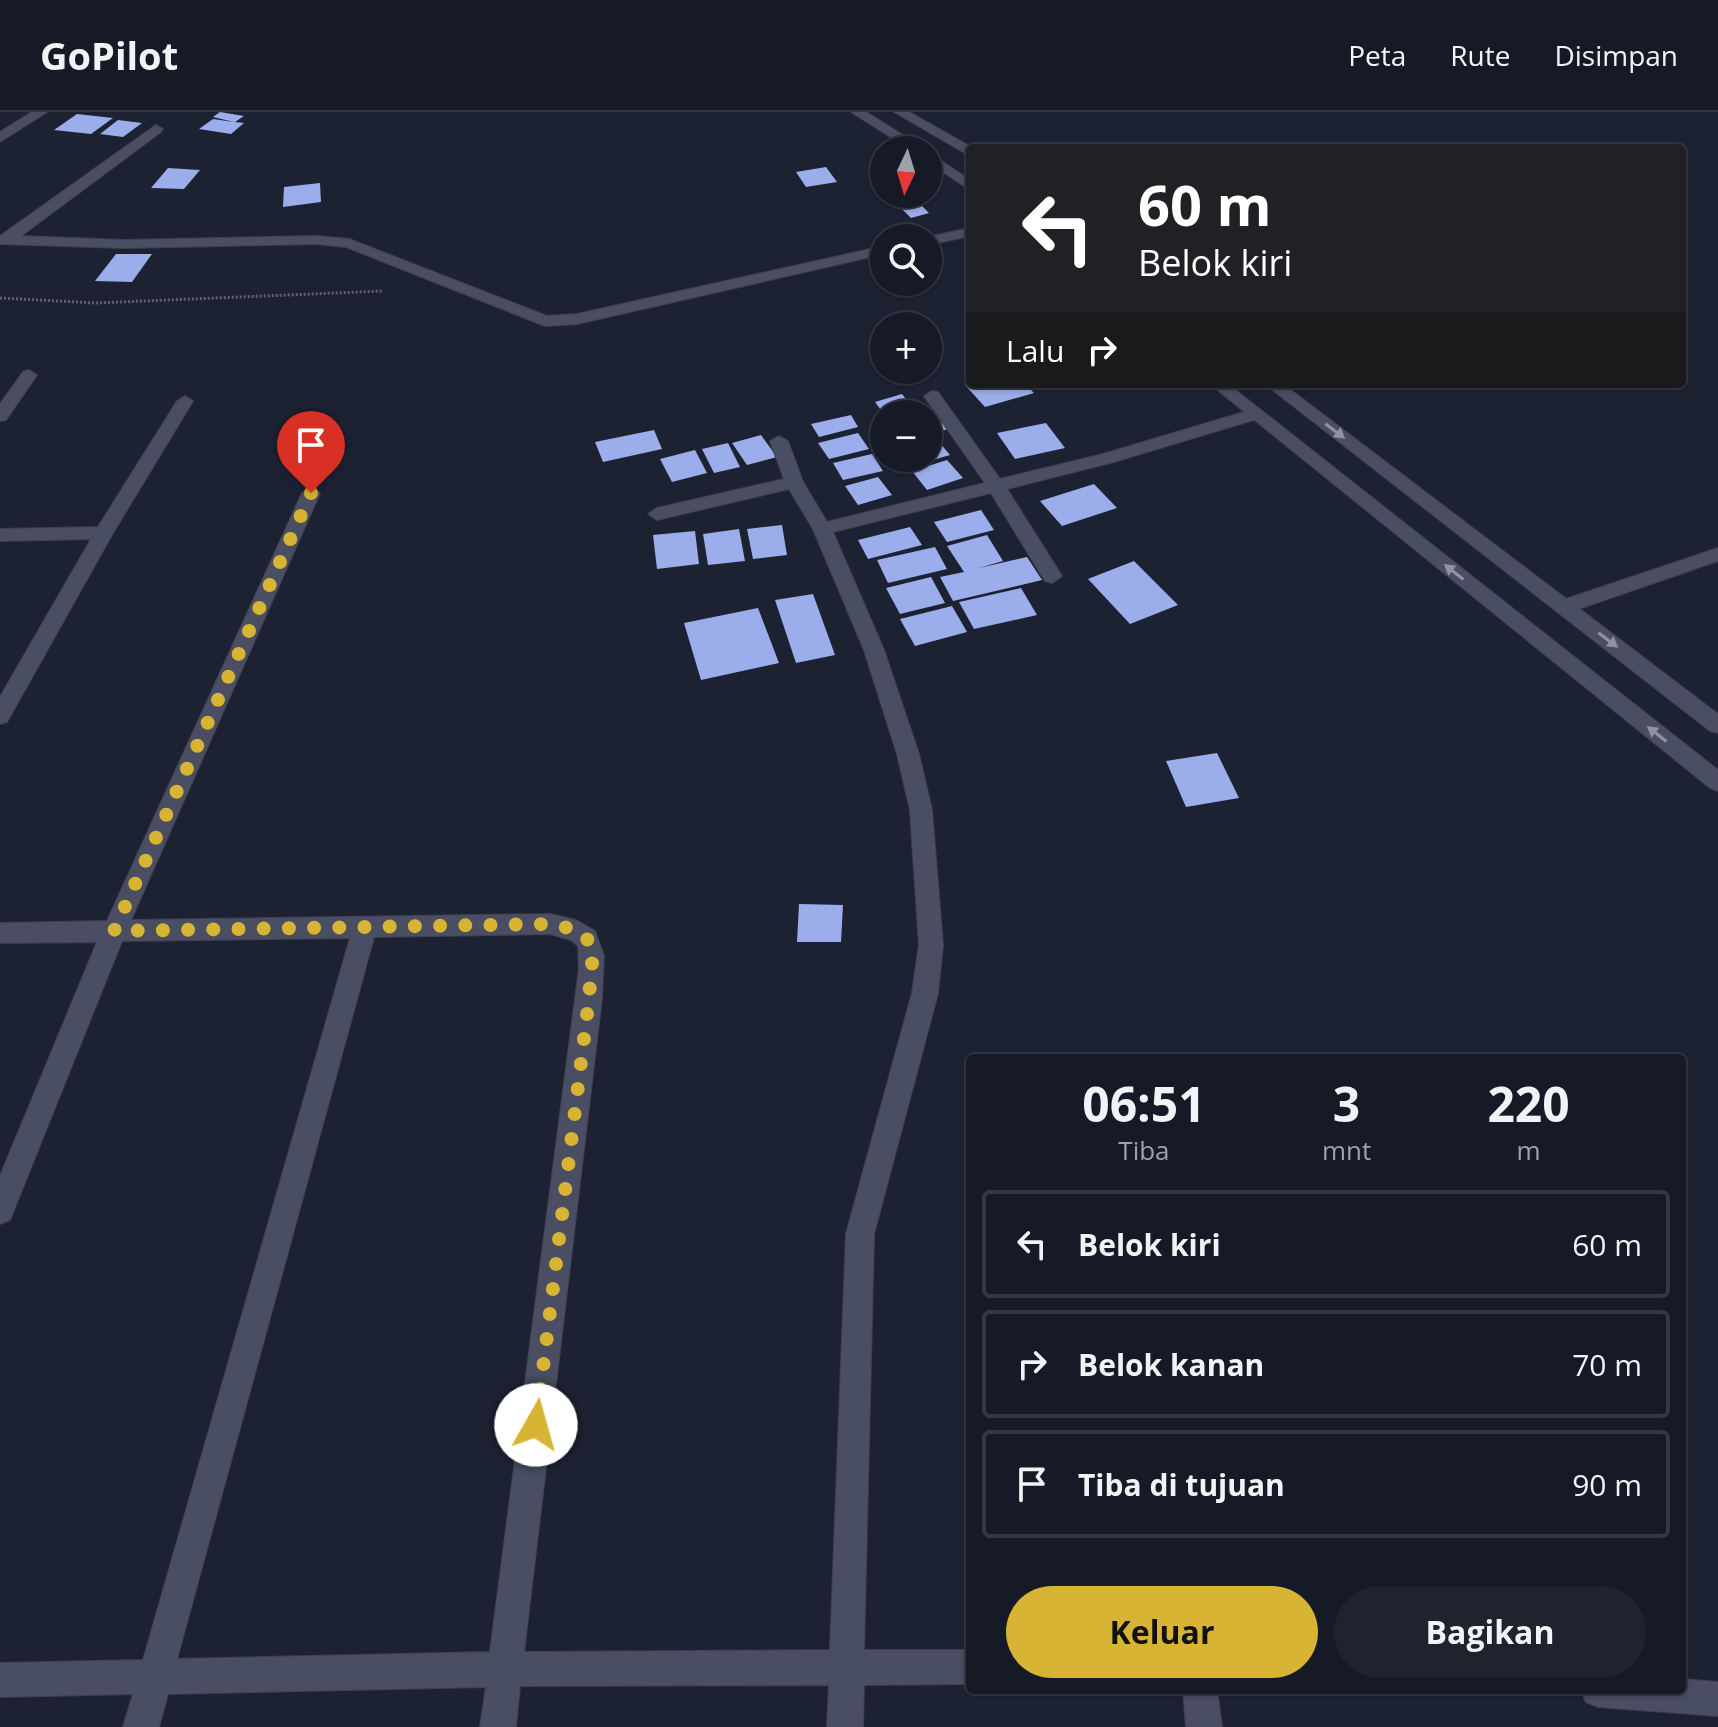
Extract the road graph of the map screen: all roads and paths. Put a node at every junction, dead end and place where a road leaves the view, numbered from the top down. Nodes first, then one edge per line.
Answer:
1 (39, 112) edge
2 (857, 112) edge
3 (900, 112) edge
4 (156, 129) dead end
5 (897, 136) edge
6 (0, 138) edge
7 (966, 150) edge
8 (942, 166) edge
9 (966, 183) edge
10 (966, 233) edge
11 (942, 238) edge
12 (3, 241) edge
13 (870, 253) edge
14 (387, 291) dead end
15 (0, 298) edge
16 (29, 375) dead end
17 (1223, 388) edge
18 (1278, 388) edge
19 (932, 396) dead end
20 (185, 401) dead end
21 (1254, 414) junction
22 (0, 416) edge
23 (779, 441) dead end
24 (794, 482) junction
25 (996, 486) junction
26 (311, 493) dead end
27 (657, 514) dead end
28 (822, 529) junction
29 (104, 533) junction
30 (0, 535) edge
31 (1718, 554) edge
32 (1052, 576) dead end
33 (1544, 617) junction
34 (0, 716) edge
35 (1718, 725) edge
36 (1718, 782) edge
37 (365, 927) junction
38 (114, 931) junction
39 (0, 933) edge
40 (0, 1210) edge
41 (844, 1667) junction
42 (966, 1667) edge
43 (506, 1669) junction
44 (156, 1676) junction
45 (0, 1680) edge
46 (1200, 1694) edge
47 (1651, 1694) edge
48 (1718, 1699) edge
49 (141, 1727) edge
50 (498, 1727) edge
51 (845, 1727) edge
52 (1204, 1727) edge

1 - 6 street
2 - 5 street
3 - 7 street
4 - 12 street
8 - 9 street
10 - 11 street
12 - 13 street
14 - 15 path
16 - 22 street
17 - 21 street
18 -> 33 street
19 - 25 street
20 - 29 street
21 - 25 street
33 -> 21 street
23 - 24 street
24 - 27 street
24 - 28 street
25 - 28 street
25 - 32 street
26 - 38 street
28 - 41 street
29 - 30 street
29 - 34 street
31 - 33 street
33 -> 35 street
36 -> 33 street
37 - 38 street
37 - 43 street
37 - 44 street
38 - 39 street
38 - 40 street
41 - 42 street
41 - 43 street
41 - 51 street
43 - 44 street
43 - 50 street
44 - 45 street
44 - 49 street
46 - 52 street
47 - 48 street

